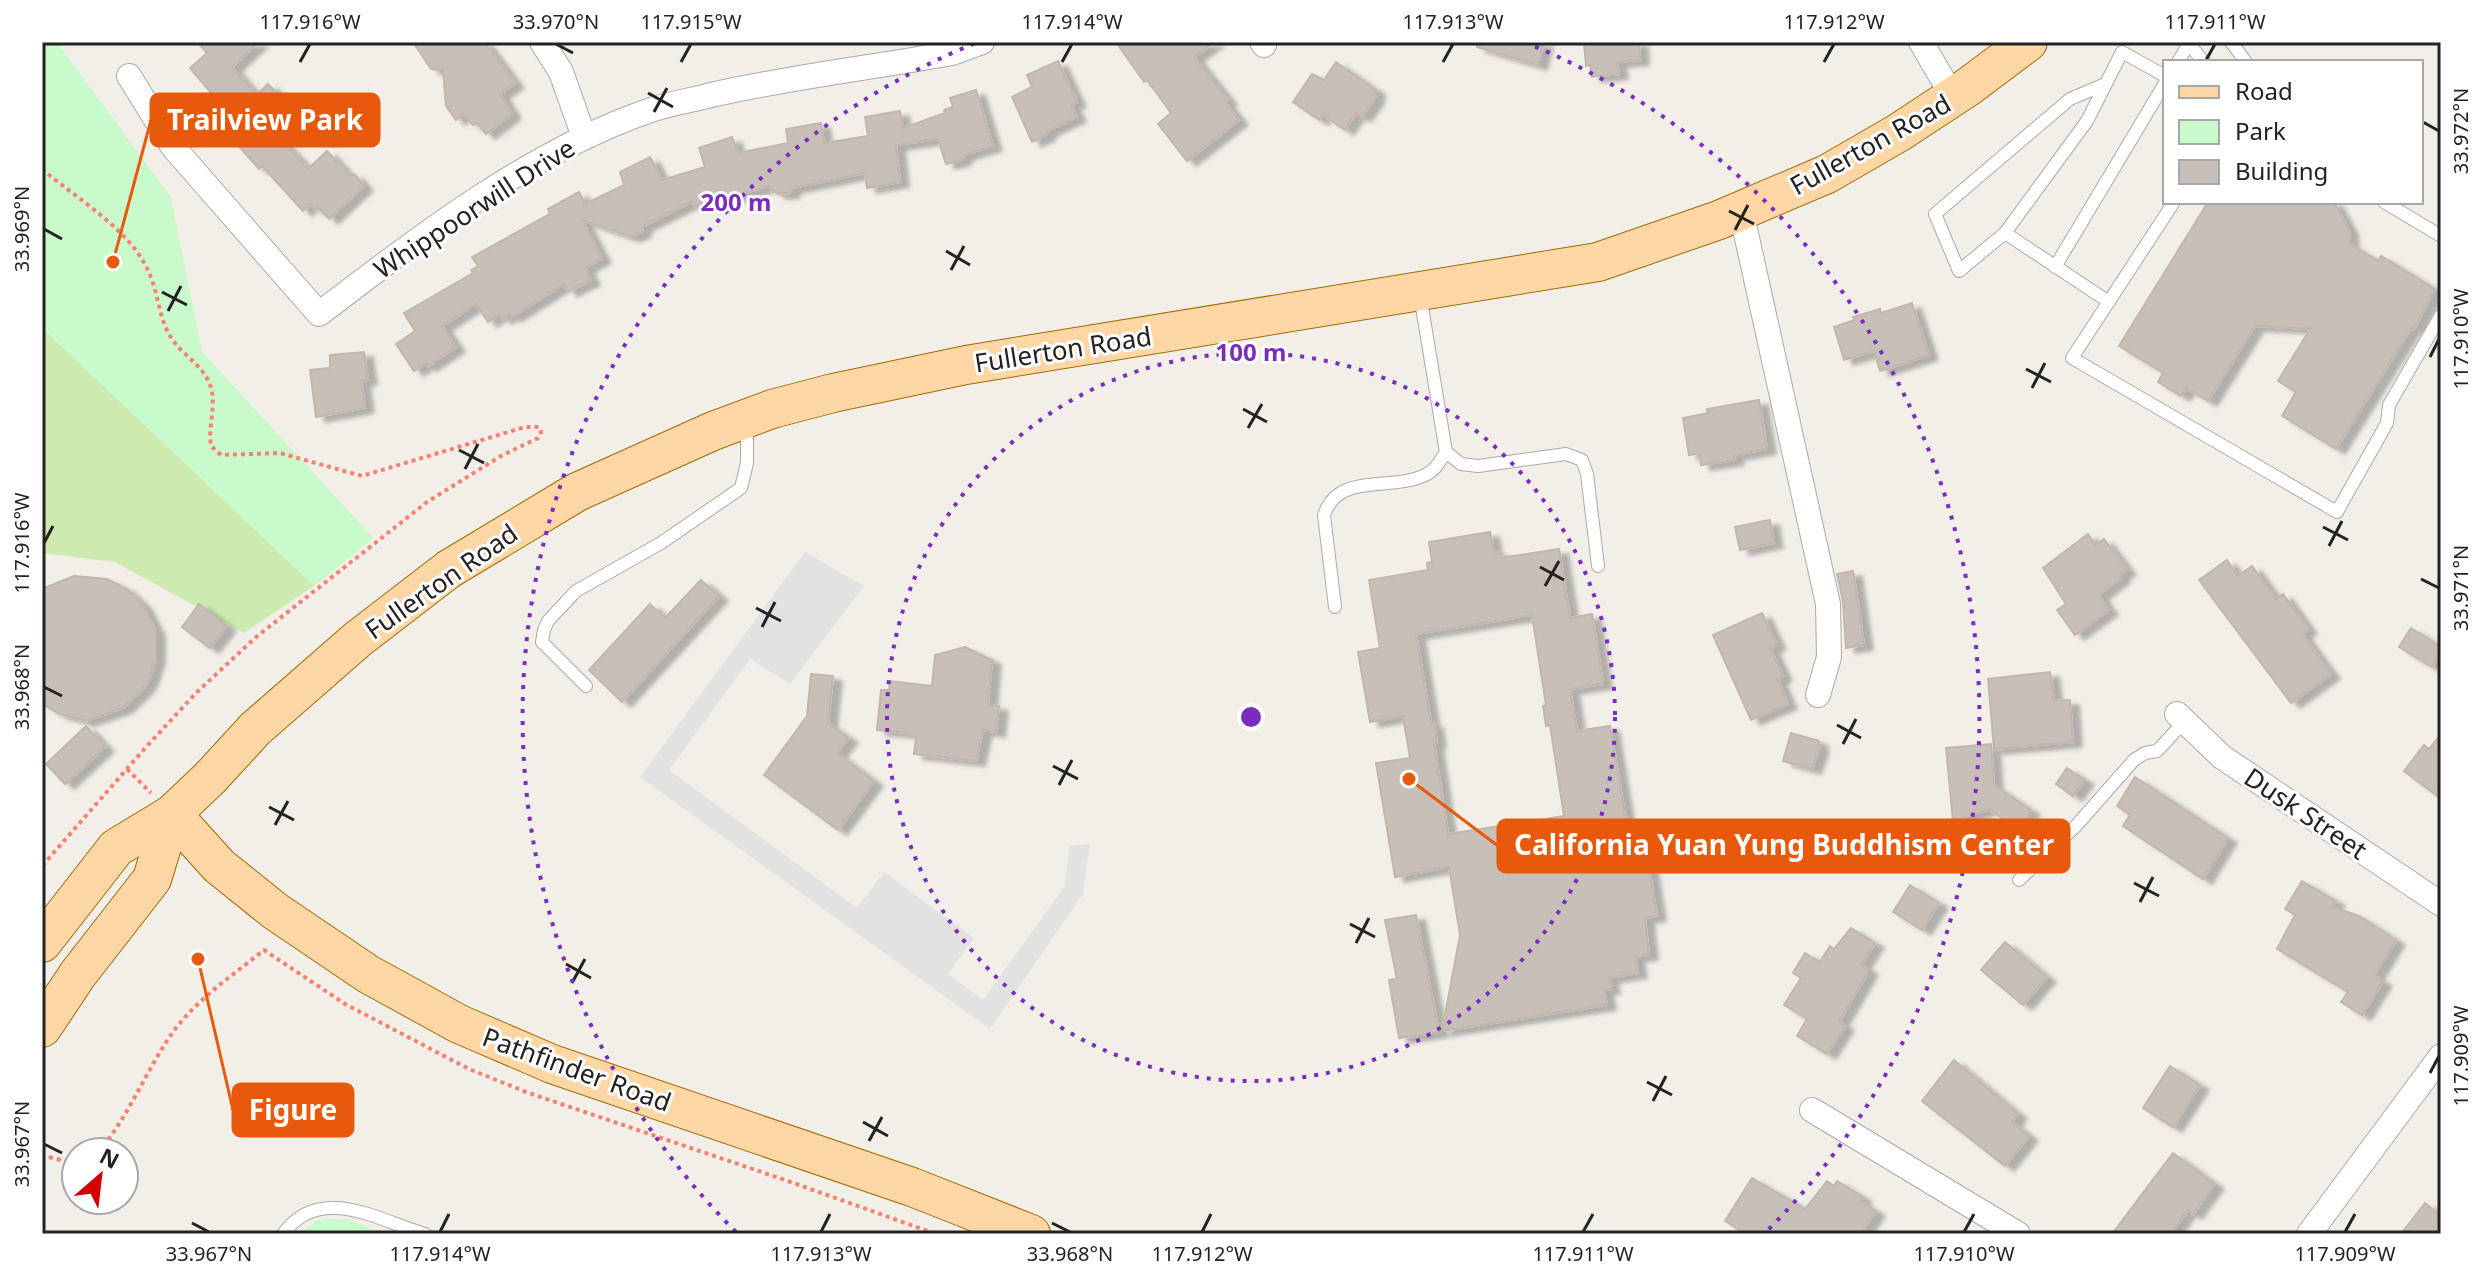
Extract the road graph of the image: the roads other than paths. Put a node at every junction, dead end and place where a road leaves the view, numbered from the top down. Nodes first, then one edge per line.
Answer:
1 (542, 42) edge
2 (982, 42) edge
3 (1921, 42) edge
4 (2028, 42) edge
5 (2231, 42) edge
6 (2188, 43) edge
7 (890, 53) edge
8 (2202, 60) edge
9 (2244, 60) edge
10 (2163, 75) edge
11 (129, 76) dead end
12 (2103, 85) junction
13 (2163, 86) edge
14 (1953, 97) junction
15 (584, 137) junction
16 (2173, 204) edge
17 (2387, 204) edge
18 (1741, 211) junction
19 (2005, 233) junction
20 (2441, 236) edge
21 (2055, 267) junction
22 (1419, 292) junction
23 (2109, 302) junction
24 (2441, 315) edge
25 (747, 419) junction
26 (1446, 452) junction
27 (1598, 566) dead end
28 (1335, 607) dead end
29 (586, 686) dead end
30 (1818, 695) dead end
31 (2181, 718) joint
32 (172, 814) junction
33 (2019, 880) dead end
34 (2441, 904) edge
35 (42, 943) edge
36 (42, 1028) edge
37 (2441, 1056) edge
38 (1812, 1110) dead end
39 (283, 1234) edge
40 (425, 1234) edge
41 (1031, 1234) edge
42 (2018, 1234) edge
43 (2309, 1234) edge

1 - 15 street
2 - 7 street, Whippoorwill Drive
3 - 14 street
4 - 14 main road, Fullerton Road
5 - 9 lane
6 - 8 lane
7 - 15 street, Whippoorwill Drive
10 - 12 lane
11 - 15 street, Whippoorwill Drive
12 - 19 lane
12 - 19 lane
13 - 21 lane
14 - 18 main road, Fullerton Road
16 - 23 lane
17 - 20 lane
18 - 22 main road, Fullerton Road
18 - 30 street
19 - 21 lane
21 - 23 lane
22 - 25 main road, Fullerton Road
22 - 26 lane
23 - 24 lane
25 - 29 lane
25 - 32 main road, Fullerton Road
26 - 27 lane
26 - 28 lane
31 - 33 lane
31 - 34 street, Dusk Street
32 - 35 main road, Fullerton Road
32 - 36 main road, Fullerton Road
32 - 41 main road, Pathfinder Road
37 - 43 street
38 - 42 street
39 - 40 lane

